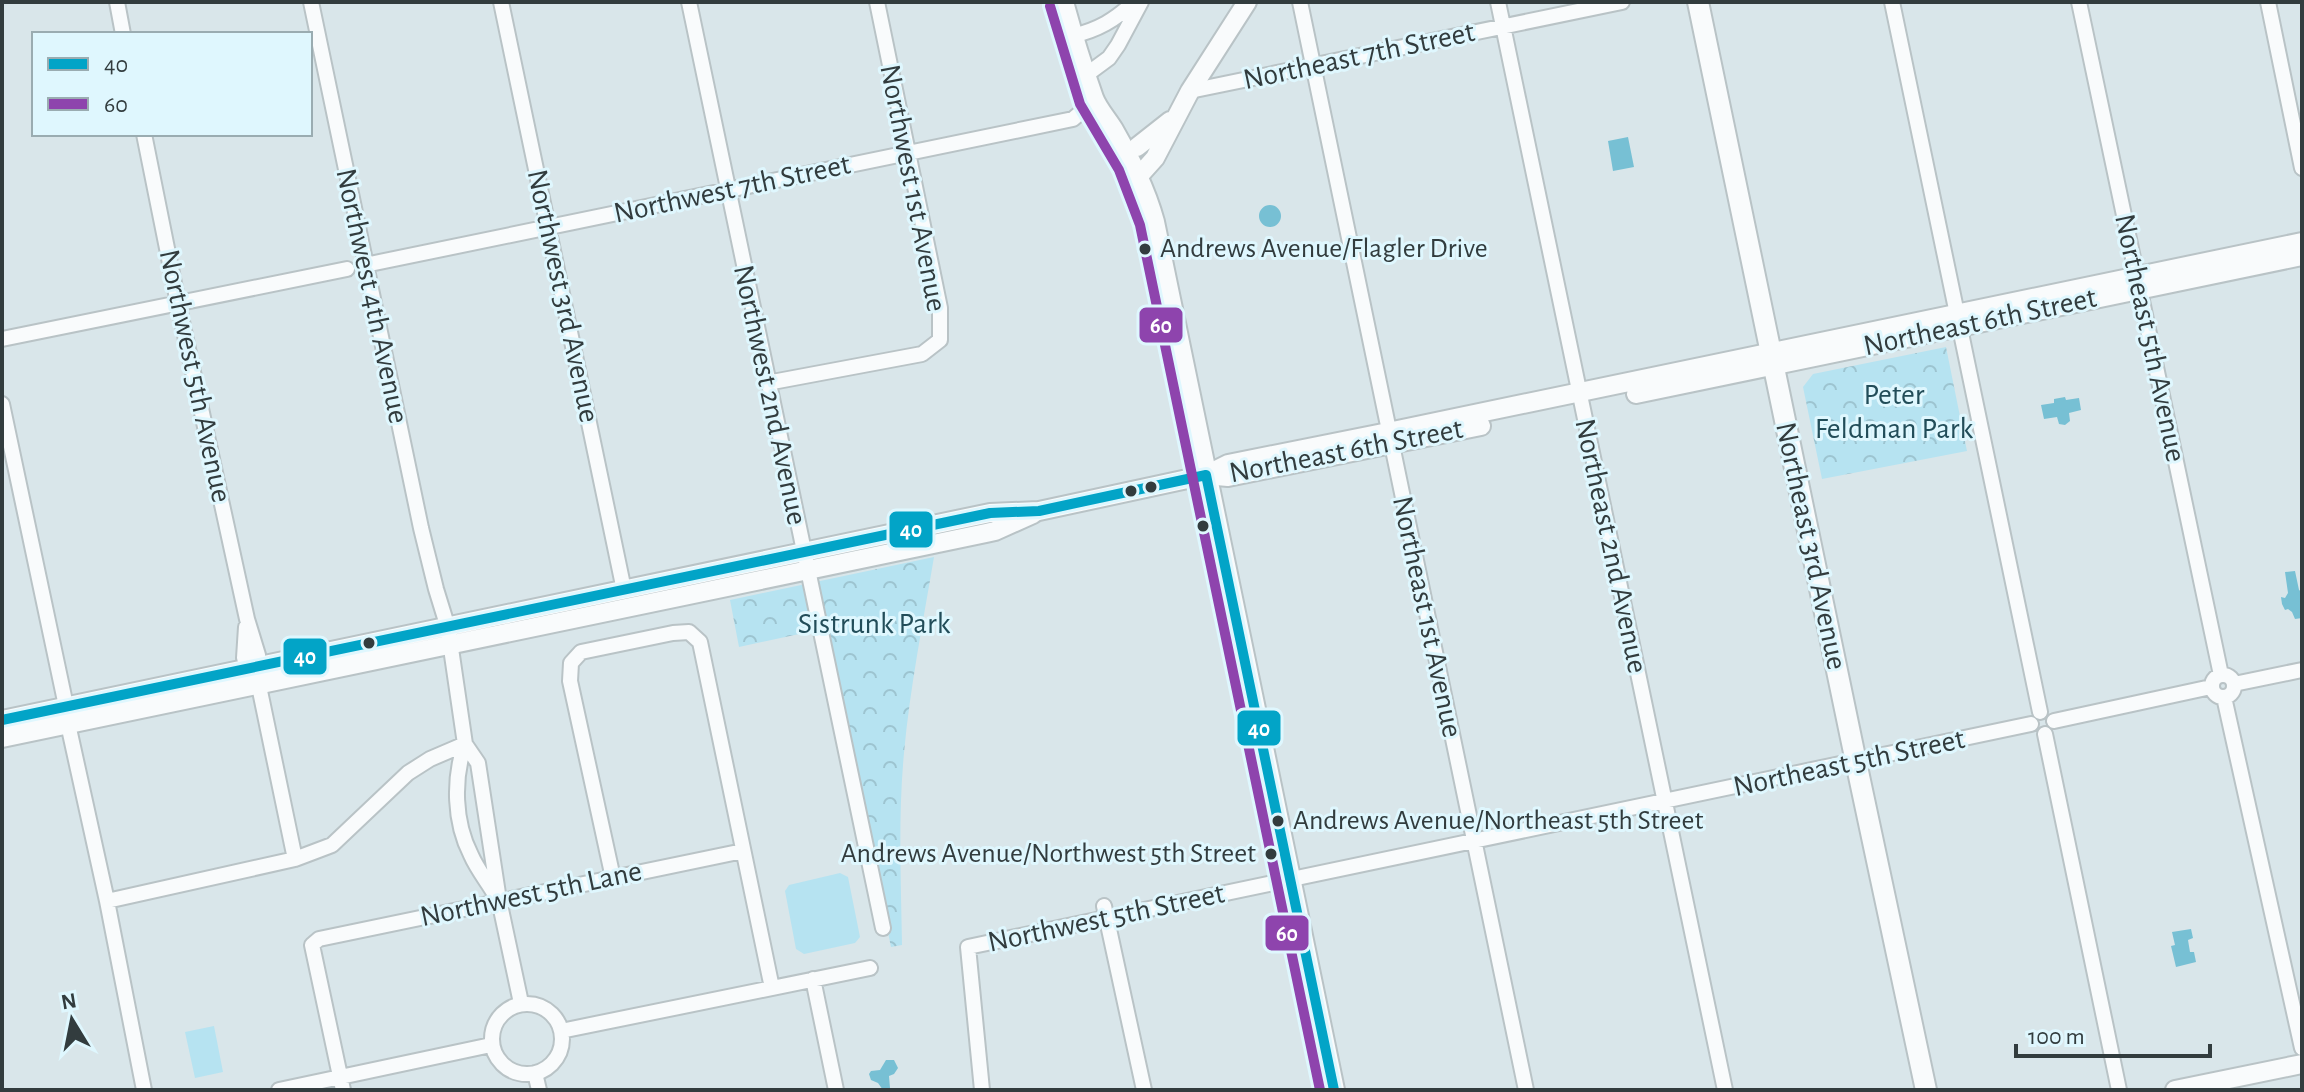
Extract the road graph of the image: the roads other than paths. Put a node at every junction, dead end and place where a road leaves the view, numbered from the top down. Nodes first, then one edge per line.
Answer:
1 (117, 2) edge
2 (311, 2) edge
3 (501, 2) edge
4 (689, 2) edge
5 (877, 2) edge
6 (1063, 2) edge
7 (1134, 2) edge
8 (1141, 2) edge
9 (1247, 2) edge
10 (1300, 2) edge
11 (1498, 2) edge
12 (1622, 2) edge
13 (1698, 2) edge
14 (1892, 2) edge
15 (2079, 2) edge
16 (2268, 2) edge
17 (1504, 27) junction
18 (123, 32) edge
19 (1072, 36) junction
20 (1314, 67) junction
21 (1090, 87) junction
22 (1190, 91) junction
23 (1179, 114) junction
24 (144, 136) edge
25 (1137, 147) junction
26 (908, 151) junction
27 (2302, 168) edge
28 (1142, 173) junction
29 (727, 190) junction
30 (549, 227) junction
31 (2302, 242) edge
32 (2302, 256) edge
33 (365, 265) junction
34 (347, 269) dead end
35 (2139, 282) junction
36 (178, 303) junction
37 (1959, 320) junction
38 (2, 339) edge
39 (1773, 359) junction
40 (767, 383) junction
41 (1580, 399) junction
42 (2, 404) edge
43 (1390, 439) junction
44 (1206, 475) junction
45 (805, 561) junction
46 (436, 589) junction
47 (624, 590) junction
48 (429, 632) junction
49 (450, 636) junction
50 (2302, 670) edge
51 (2221, 675) junction
52 (257, 676) junction
53 (2234, 684) junction
54 (2218, 692) junction
55 (67, 715) junction
56 (2036, 718) junction
57 (2, 720) edge
58 (2054, 721) junction
59 (2045, 734) junction
60 (2, 738) edge
61 (465, 744) junction
62 (1856, 762) junction
63 (1665, 801) junction
64 (1473, 841) junction
65 (743, 851) junction
66 (295, 859) junction
67 (613, 878) junction
68 (1291, 879) junction
69 (499, 900) junction
70 (107, 901) junction
71 (1106, 912) junction
72 (883, 928) dead end
73 (870, 968) dead end
74 (813, 979) junction
75 (772, 988) junction
76 (521, 1003) junction
77 (561, 1031) junction
78 (491, 1045) junction
79 (2302, 1048) edge
80 (2302, 1064) edge
81 (535, 1073) junction
82 (342, 1084) edge
83 (144, 1090) edge
84 (279, 1090) edge
85 (539, 1090) edge
86 (836, 1090) edge
87 (982, 1090) edge
88 (1144, 1090) edge
89 (1334, 1090) edge
90 (1526, 1090) edge
91 (1725, 1090) edge
92 (1926, 1090) edge
93 (2119, 1090) edge
94 (2175, 1090) edge

1 - 18 street
2 - 33 street, Northwest 4th Avenue
3 - 30 street, Northwest 3rd Avenue
4 - 29 street, Northwest 2nd Avenue
5 - 26 street, Northwest 1st Avenue
6 - 19 main road
7 - 19 street
8 - 21 street, Northwest 7th Street
9 - 22 street
10 - 20 street, Northeast 1st Avenue
11 - 17 street, Northeast 2nd Avenue
12 - 17 street, Northeast 7th Street
13 - 39 main road, Northeast 3rd Avenue
14 - 37 street
15 - 35 street, Northeast 5th Avenue
16 - 27 street
17 - 20 street, Northeast 7th Street
17 - 41 street, Northeast 2nd Avenue
19 - 21 main road
20 - 22 street, Northeast 7th Street
20 - 43 street, Northeast 1st Avenue
21 - 25 main road
21 - 26 street, Northwest 7th Street
21 - 28 main road
22 - 23 street
23 - 25 street
23 - 28 street
24 - 36 street, Northwest 5th Avenue
25 - 28 main road
26 - 29 street, Northwest 7th Street
26 - 40 street, Northwest 1st Avenue
28 - 44 main road
29 - 30 street, Northwest 7th Street
29 - 40 street, Northwest 2nd Avenue
30 - 33 street, Northwest 7th Street
30 - 47 street, Northwest 3rd Avenue
31 - 35 street, Northeast 6th Street
32 - 35 street, Northeast 6th Street
33 - 46 street, Northwest 4th Avenue
34 - 36 street
35 - 37 street, Northeast 6th Street
35 - 51 street, Northeast 5th Avenue
36 - 38 street
36 - 52 street, Northwest 5th Avenue
37 - 39 street, Northeast 6th Street
37 - 56 street
39 - 41 street, Northeast 6th Street
39 - 62 main road, Northeast 3rd Avenue
40 - 45 street, Northwest 2nd Avenue
41 - 43 street, Northeast 6th Street
41 - 63 street, Northeast 2nd Avenue
42 - 55 street
43 - 44 street, Northeast 6th Street
43 - 64 street, Northeast 1st Avenue
44 - 45 street, Northeast 6th Street
44 - 68 main road
45 - 47 street
45 - 49 street
45 - 72 street, Northwest 2nd Avenue
46 - 48 street, Northwest 4th Avenue
46 - 49 street, Northwest 4th Avenue
47 - 49 street
48 - 49 street
48 - 52 street
49 - 52 street
49 - 61 street, Northwest 4th Avenue
50 - 53 street
51 - 53 street
51 - 54 street
52 - 55 street
52 - 66 street, Northwest 5th Avenue
53 - 54 street
54 - 58 street
54 - 79 street
55 - 57 street
55 - 60 street
55 - 70 street
56 - 58 street
56 - 59 street
56 - 62 street, Northeast 5th Street
58 - 59 street
59 - 93 street
61 - 66 street
61 - 69 street, Northwest 4th Avenue
61 - 69 street, Northwest 4th Avenue
62 - 63 street, Northeast 5th Street
62 - 92 main road, Northeast 3rd Avenue
63 - 64 street, Northeast 5th Street
63 - 91 street, Northeast 2nd Avenue
64 - 68 street, Northeast 5th Street
64 - 90 street, Northeast 1st Avenue
65 - 67 street, Northwest 5th Lane
65 - 67 street
65 - 75 street
66 - 70 street
67 - 69 street, Northwest 5th Lane
68 - 71 street, Northwest 5th Street
68 - 89 main road
69 - 76 street, Northwest 4th Avenue
69 - 82 street, Northwest 5th Lane
70 - 83 street
71 - 87 street, Northwest 5th Street
71 - 88 street
73 - 74 street
74 - 75 street
74 - 86 street
75 - 77 street
76 - 77 street
76 - 78 street
77 - 81 street
78 - 81 street
78 - 82 street
80 - 94 street
81 - 85 street
82 - 84 street

